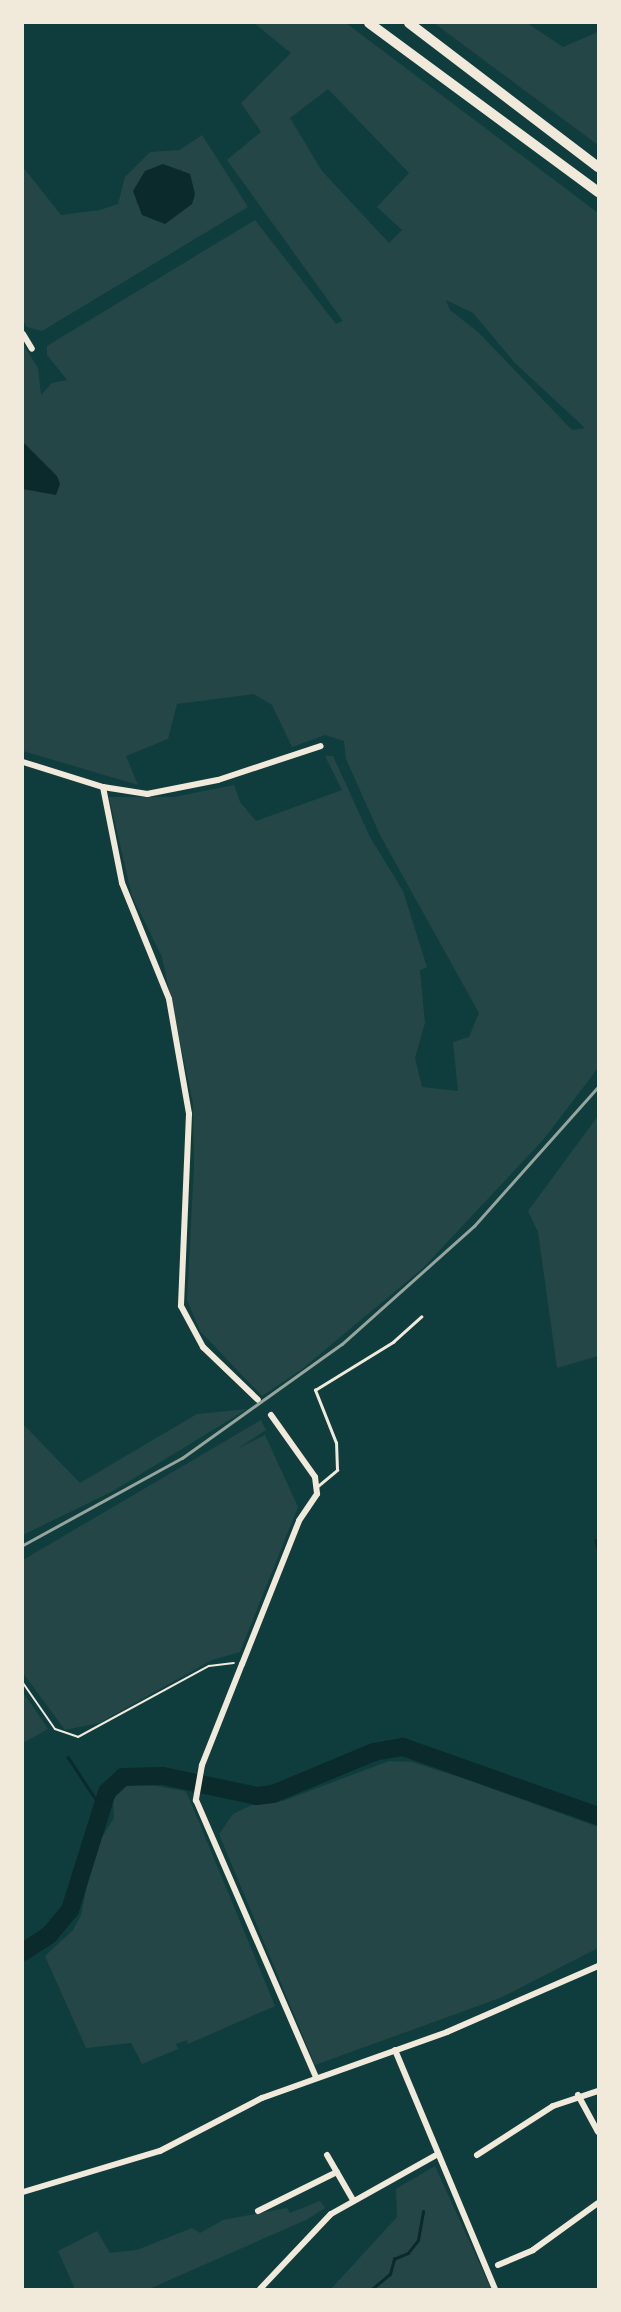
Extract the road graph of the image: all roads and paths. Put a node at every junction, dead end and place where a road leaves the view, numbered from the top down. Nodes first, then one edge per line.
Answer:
1 (369, 23) edge
2 (409, 23) edge
3 (598, 167) edge
4 (598, 192) edge
5 (23, 334) edge
6 (32, 349) dead end
7 (321, 746) dead end
8 (23, 762) edge
9 (103, 787) junction
10 (421, 1317) dead end
11 (258, 1400) dead end
12 (271, 1415) dead end
13 (318, 1486) junction
14 (242, 1664) junction
15 (23, 1682) edge
16 (598, 1966) edge
17 (395, 2050) junction
18 (316, 2077) junction
19 (598, 2091) edge
20 (578, 2095) junction
21 (598, 2132) edge
22 (438, 2154) junction
23 (327, 2155) dead end
24 (477, 2155) dead end
25 (337, 2172) junction
26 (23, 2192) edge
27 (353, 2200) junction
28 (598, 2203) edge
29 (258, 2211) dead end
30 (498, 2265) dead end
31 (260, 2289) edge
32 (495, 2289) edge

1 - 4 highway
2 - 3 highway
5 - 6 street
7 - 9 street
8 - 9 street
9 - 11 street
10 - 13 lane
12 - 13 street
13 - 14 street
14 - 15 path
14 - 18 street
16 - 17 street
17 - 18 street
17 - 22 street
18 - 26 street
19 - 20 street
20 - 21 street
20 - 24 street
22 - 27 street
22 - 32 street
23 - 25 street
25 - 27 street
25 - 29 street
27 - 31 street
28 - 30 street

